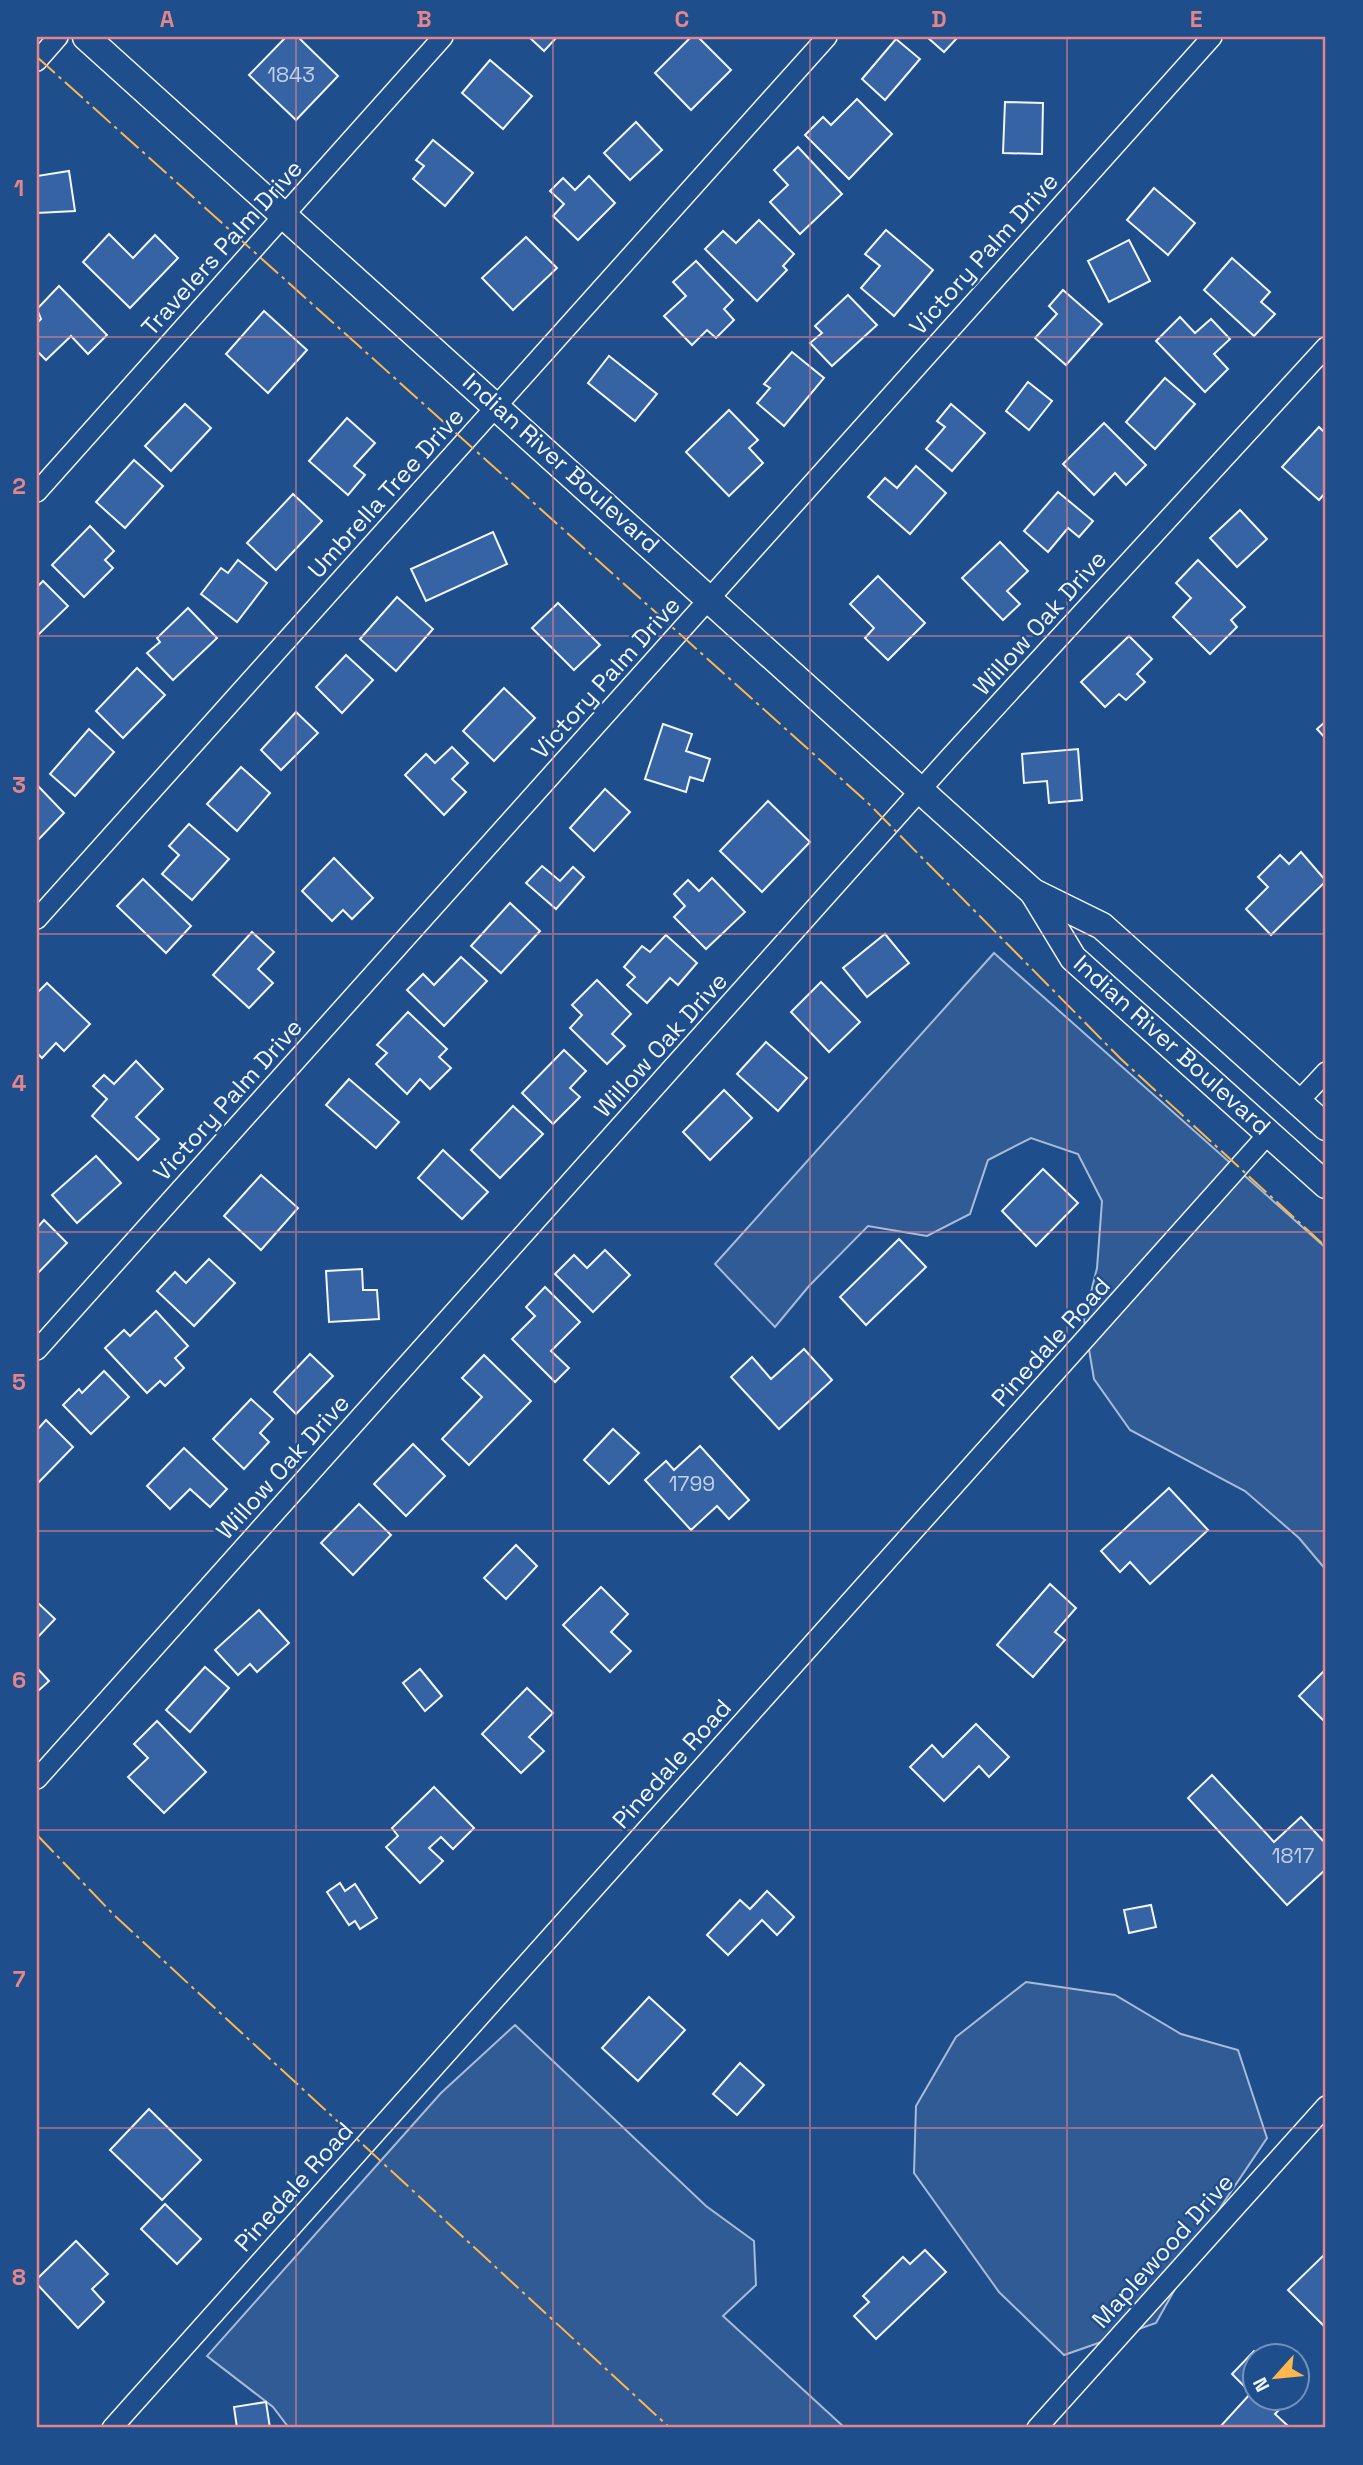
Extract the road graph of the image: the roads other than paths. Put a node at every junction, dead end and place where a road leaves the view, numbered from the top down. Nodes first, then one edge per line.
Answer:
1 (58, 37) edge
2 (86, 37) edge
3 (443, 37) edge
4 (827, 37) edge
5 (1212, 37) edge
6 (37, 61) edge
7 (284, 214) junction
8 (1326, 347) edge
9 (497, 405) junction
10 (37, 492) edge
11 (710, 597) junction
12 (922, 790) junction
13 (1033, 892) junction
14 (37, 919) edge
15 (1326, 1072) edge
16 (1298, 1102) junction
17 (1326, 1127) edge
18 (1269, 1133) junction
19 (1326, 1185) edge
20 (37, 1350) edge
21 (37, 1779) edge
22 (1326, 2106) edge
23 (112, 2428) edge
24 (1037, 2428) edge

1 - 6 street
2 - 7 main road, Indian River Boulevard
3 - 7 street, Travelers Palm Drive
4 - 9 street, Umbrella Tree Drive
5 - 11 street, Victory Palm Drive
7 - 9 main road, Indian River Boulevard
7 - 10 street, Travelers Palm Drive
8 - 12 street, Willow Oak Drive
9 - 11 main road, Indian River Boulevard
9 - 14 street, Umbrella Tree Drive
11 - 12 main road, Indian River Boulevard
11 - 20 street, Victory Palm Drive
12 - 13 main road, Indian River Boulevard
12 - 21 street, Willow Oak Drive
13 - 16 main road, Indian River Boulevard
13 - 18 main road, Indian River Boulevard
15 - 16 street
16 - 17 main road, Indian River Boulevard
18 - 19 main road, Indian River Boulevard
18 - 23 street, Pinedale Road
22 - 24 street, Maplewood Drive

